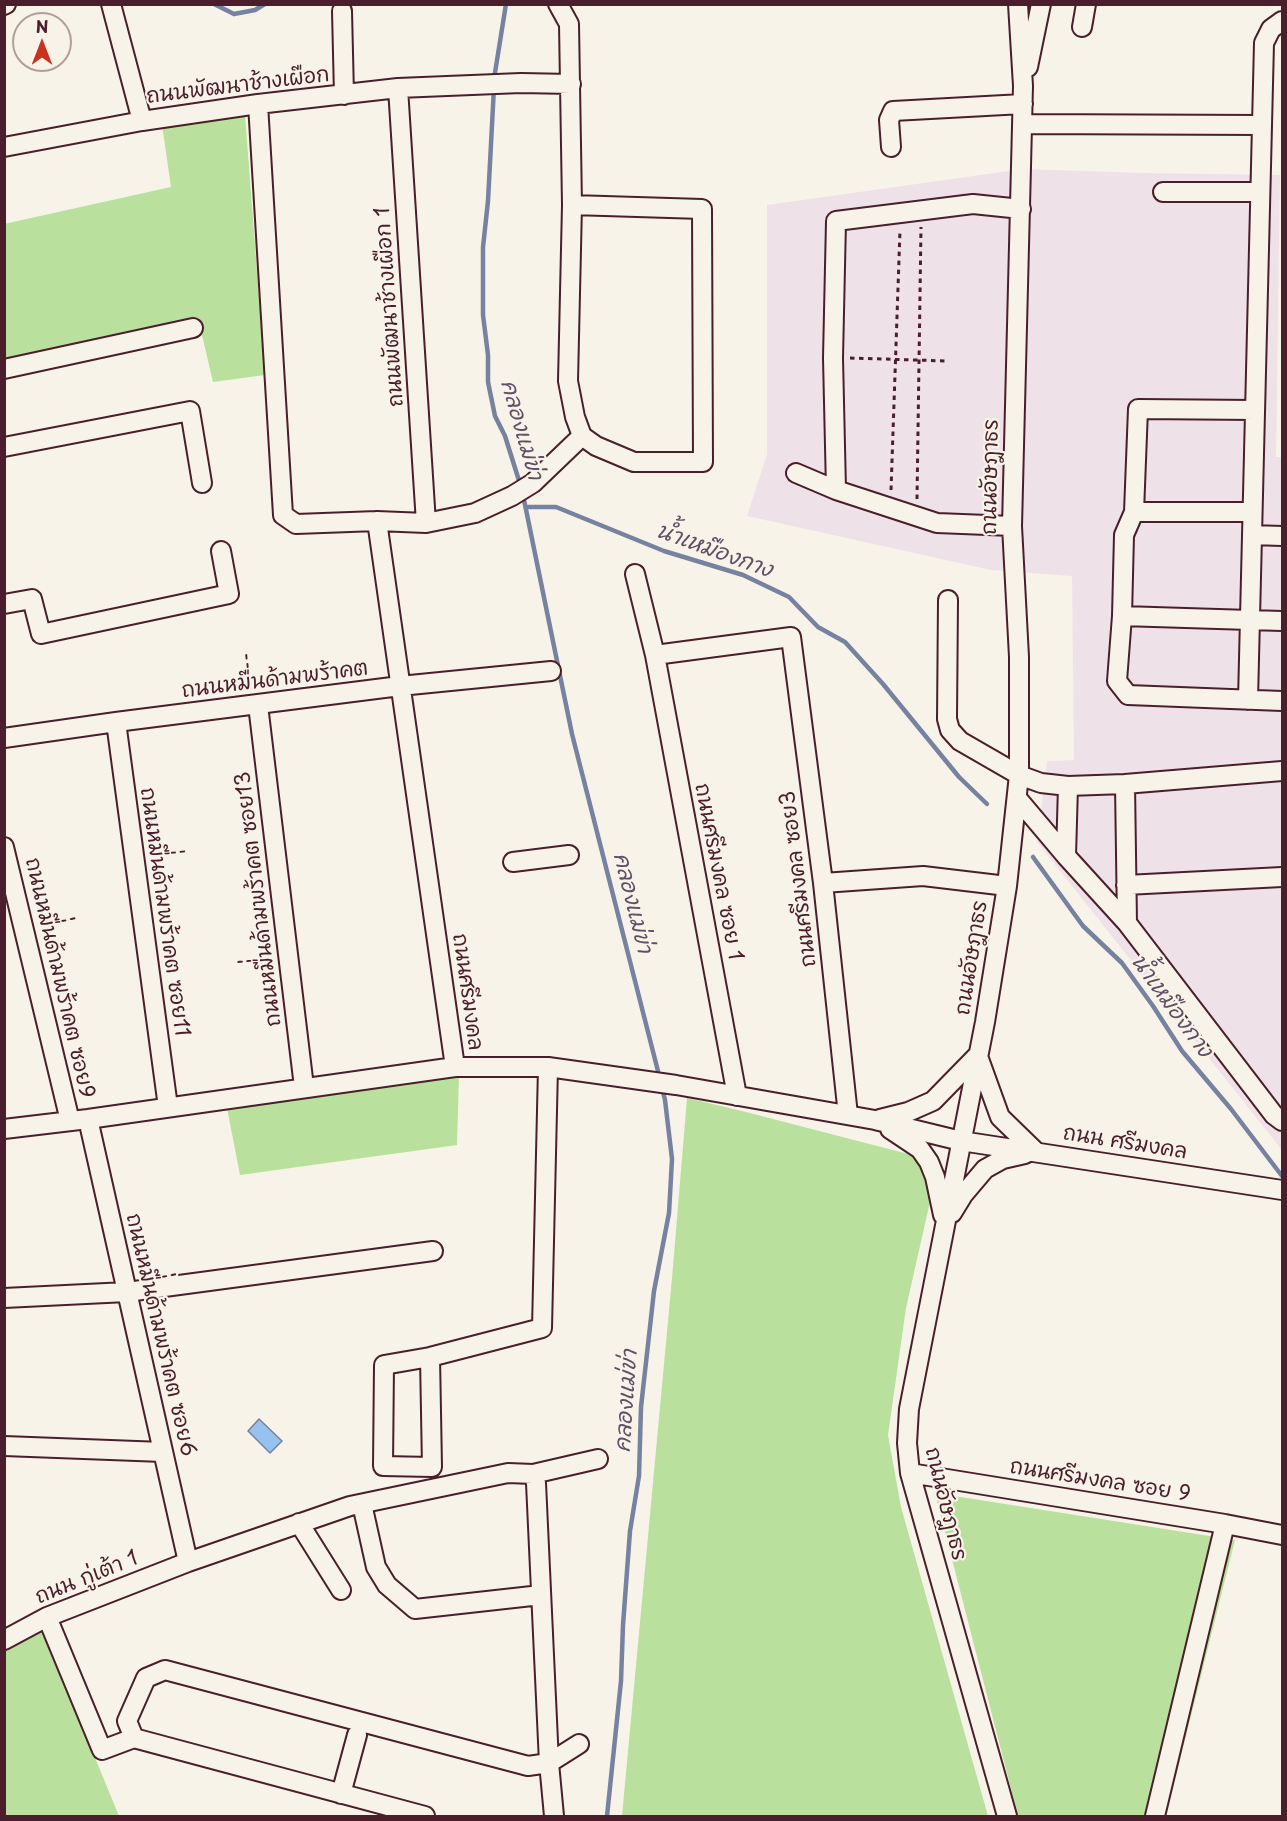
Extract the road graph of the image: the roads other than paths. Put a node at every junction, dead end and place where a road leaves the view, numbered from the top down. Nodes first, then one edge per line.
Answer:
1 (111, 4) edge
2 (558, 4) edge
3 (1018, 4) edge
4 (1041, 4) edge
5 (1086, 4) edge
6 (342, 11) dead end
7 (1282, 21) edge
8 (1083, 27) dead end
9 (571, 84) junction
10 (398, 88) junction
11 (344, 94) junction
12 (1023, 95) junction
13 (258, 104) junction
14 (142, 121) junction
15 (1023, 124) junction
16 (1261, 125) junction
17 (4, 147) edge
18 (891, 147) dead end
19 (1163, 192) dead end
20 (1260, 192) junction
21 (572, 205) junction
22 (1021, 209) junction
23 (193, 328) dead end
24 (4, 369) edge
25 (1255, 410) junction
26 (582, 436) junction
27 (4, 447) edge
28 (796, 473) dead end
29 (202, 483) dead end
30 (836, 490) junction
31 (1134, 512) junction
32 (1252, 512) junction
33 (377, 521) junction
34 (426, 523) junction
35 (1012, 526) junction
36 (1252, 535) junction
37 (1282, 536) edge
38 (221, 551) dead end
39 (635, 574) dead end
40 (948, 600) dead end
41 (4, 604) edge
42 (1122, 616) junction
43 (1250, 620) junction
44 (1282, 621) edge
45 (655, 655) junction
46 (551, 672) dead end
47 (400, 686) junction
48 (1248, 700) junction
49 (1282, 701) edge
50 (258, 705) junction
51 (116, 722) junction
52 (4, 738) edge
53 (1282, 771) edge
54 (1019, 775) junction
55 (1125, 784) junction
56 (1068, 786) junction
57 (1017, 798) junction
58 (4, 847) edge
59 (569, 855) dead end
60 (1066, 856) junction
61 (513, 862) dead end
62 (1282, 877) edge
63 (823, 883) junction
64 (1126, 885) junction
65 (1007, 886) junction
66 (1127, 923) junction
67 (978, 1055) junction
68 (455, 1067) junction
69 (548, 1067) junction
70 (304, 1088) junction
71 (737, 1096) junction
72 (168, 1107) junction
73 (848, 1115) junction
74 (79, 1120) junction
75 (876, 1120) junction
76 (1282, 1121) edge
77 (4, 1129) edge
78 (961, 1141) junction
79 (1036, 1152) junction
80 (1282, 1190) edge
81 (945, 1224) junction
82 (433, 1251) dead end
83 (127, 1292) junction
84 (4, 1298) edge
85 (430, 1357) junction
86 (4, 1446) edge
87 (164, 1452) junction
88 (598, 1459) dead end
89 (910, 1473) junction
90 (533, 1474) junction
91 (362, 1504) junction
92 (299, 1523) junction
93 (1225, 1524) junction
94 (1282, 1535) edge
95 (188, 1562) junction
96 (341, 1590) dead end
97 (541, 1595) junction
98 (47, 1617) junction
99 (4, 1640) edge
100 (357, 1735) dead end
101 (134, 1738) junction
102 (579, 1744) dead end
103 (549, 1763) junction
104 (341, 1794) junction
105 (425, 1816) edge
106 (554, 1816) edge
107 (1007, 1816) edge
108 (1155, 1816) edge

1 - 14 street
2 - 9 street
3 - 12 street, ถนนอัษฎาธร
4 - 12 street, ถนนอัษฎาธร
5 - 8 street
6 - 11 street
7 - 16 street
9 - 10 street, ถนนพัฒนาช้างเผือก
9 - 21 street
10 - 11 street, ถนนพัฒนาช้างเผือก
10 - 34 street, ถนนพัฒนาช้างเผือก 1
11 - 13 street, ถนนพัฒนาช้างเผือก
12 - 15 street, ถนนอัษฎาธร
12 - 18 street
13 - 14 street, ถนนพัฒนาช้างเผือก
13 - 33 street
14 - 17 street, ถนนพัฒนาช้างเผือก
15 - 16 street
15 - 22 street, ถนนอัษฎาธร
16 - 20 street
19 - 20 street
20 - 25 street
21 - 26 street
21 - 26 street
22 - 30 street
22 - 35 street, ถนนอัษฎาธร
23 - 24 street
25 - 31 street
25 - 32 street
26 - 34 street
27 - 29 street
28 - 30 street
30 - 35 street
31 - 32 street
31 - 42 street
32 - 36 street
33 - 34 street
33 - 47 street, ถนนศรีมงคล
35 - 54 street, ถนนอัษฎาธร
36 - 37 street
36 - 43 street
38 - 41 street
39 - 45 street, ถนนศรีมงคล ซอย 1
40 - 54 street
42 - 43 street
42 - 48 street
43 - 44 street
43 - 48 street
45 - 63 street, ถนนศรีมงคล ซอย3
45 - 71 street, ถนนศรีมงคล ซอย 1
46 - 47 street, ถนนหมื่่นด้ามพร้าคต
47 - 50 street, ถนนหมื่่นด้ามพร้าคต
47 - 68 street, ถนนศรีมงคล
48 - 49 street
50 - 51 street, ถนนหมื่่นด้ามพร้าคต
50 - 70 street, ถนนหมื่่นด้ามพร้าคต ซอย13
51 - 52 street, ถนนหมื่่นด้ามพร้าคต
51 - 72 street, ถนนหมื่่นด้ามพร้าคต ซอย11
53 - 55 street
54 - 56 street
54 - 57 street, ถนนอัษฎาธร
55 - 56 street
55 - 64 street
56 - 60 street
57 - 60 street
57 - 65 street, ถนนอัษฎาธร
58 - 74 street, ถนนหมื่่นด้ามพร้าคต ซอย9
59 - 61 street
60 - 66 street
62 - 64 street
63 - 65 street
63 - 73 street, ถนนศรีมงคล ซอย3
64 - 66 street
65 - 67 street, ถนนอัษฎาธร
66 - 76 street
67 - 75 street
67 - 78 street, ถนนอัษฎาธร
67 - 79 street
68 - 69 street, ถนนศรีมงคล
68 - 70 street
69 - 71 street, ถนนศรีมงคล
69 - 85 street
70 - 72 street
71 - 73 street, ถนนศรีมงคล
72 - 74 street
73 - 75 street, ถนนศรีมงคล
74 - 77 street
74 - 83 street, ถนนหมื่่นด้ามพร้าคต ซอย6
75 - 78 street, ถนนศรีมงคล
75 - 81 street
78 - 79 street, ถนน ศรีมงคล
78 - 81 street, ถนนอัษฎาธร
79 - 80 street, ถนน ศรีมงคล
79 - 81 street
81 - 89 street, ถนนอัษฎาธร
82 - 83 street
83 - 84 street
83 - 87 street, ถนนหมื่่นด้ามพร้าคต ซอย6
85 - 85 street
86 - 87 street
87 - 95 street, ถนนหมื่่นด้ามพร้าคต ซอย6
88 - 90 street, ถนน กู่เต้า 1
89 - 93 street, ถนนศรีมงคล ซอย 9
89 - 107 street, ถนนอัษฎาธร
90 - 91 street, ถนน กู่เต้า 1
90 - 97 street
91 - 92 street, ถนน กู่เต้า 1
91 - 97 street
92 - 95 street, ถนน กู่เต้า 1
92 - 96 street
93 - 94 street, ถนนศรีมงคล ซอย 9
93 - 108 street
95 - 98 street, ถนน กู่เต้า 1
97 - 103 street
98 - 99 street, ถนน กู่เต้า 1
98 - 101 street
100 - 104 street
101 - 103 street
101 - 104 street
102 - 103 street
103 - 106 street
104 - 105 street

